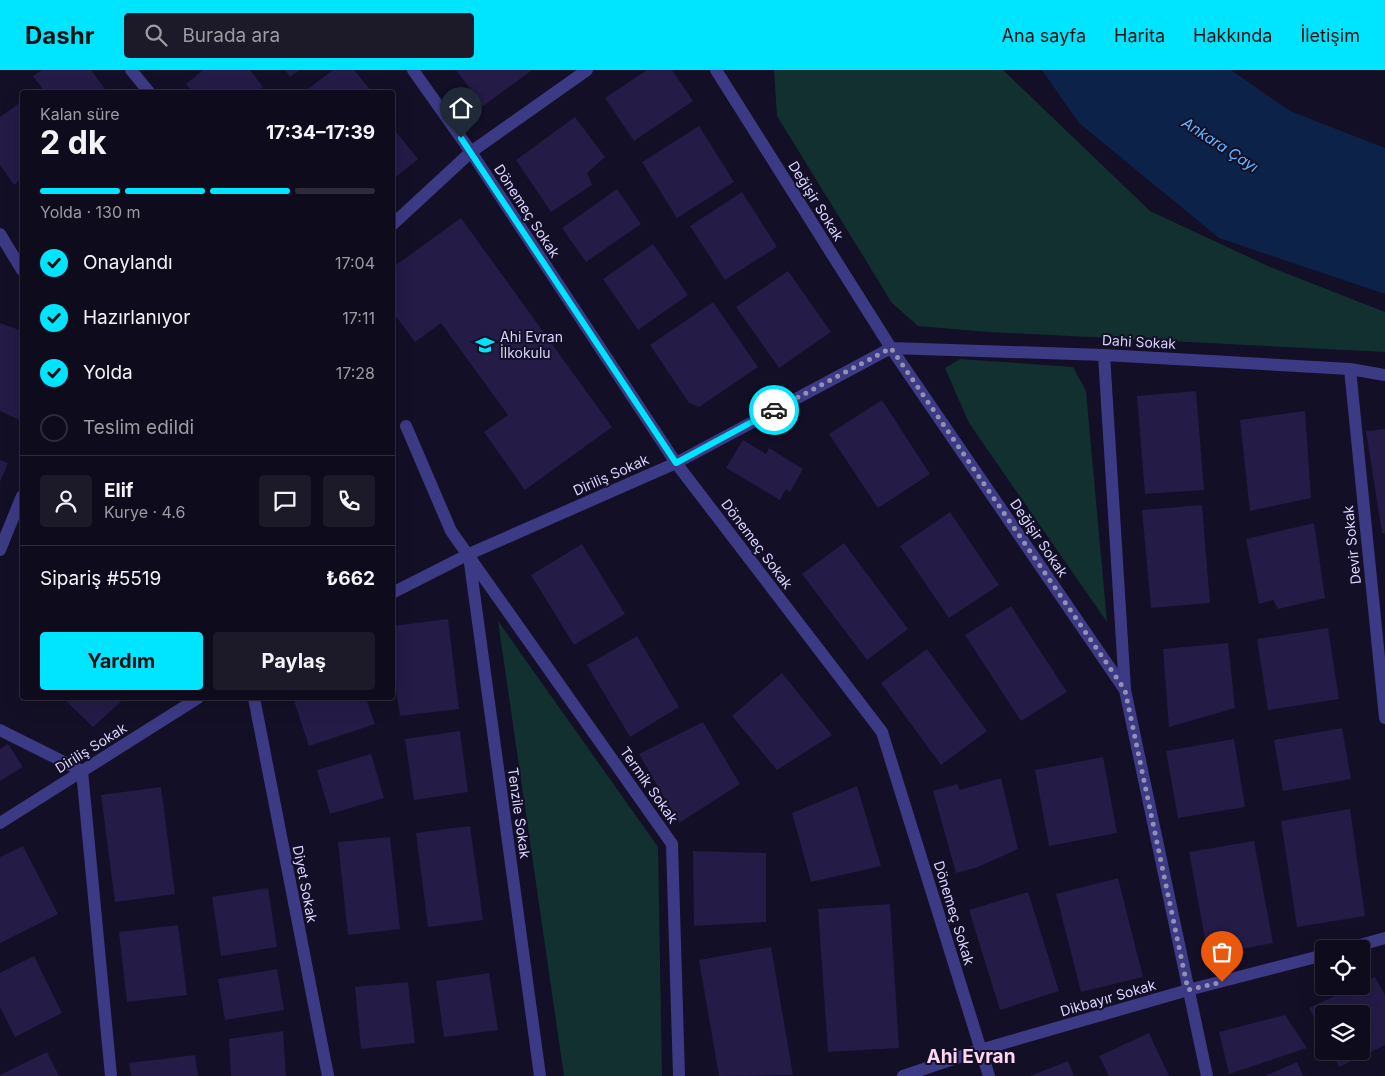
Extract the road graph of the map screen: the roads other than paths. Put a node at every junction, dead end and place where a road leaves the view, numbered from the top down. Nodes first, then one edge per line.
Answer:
1 (131, 70) edge
2 (412, 70) edge
3 (588, 70) edge
4 (716, 70) edge
5 (147, 90) edge
6 (470, 152) junction
7 (395, 222) edge
8 (0, 234) edge
9 (20, 267) edge
10 (891, 348) junction
11 (1104, 355) junction
12 (1350, 369) junction
13 (1385, 375) edge
14 (406, 426) dead end
15 (676, 463) junction
16 (20, 501) edge
17 (0, 550) edge
18 (469, 554) junction
19 (395, 591) edge
20 (1125, 690) junction
21 (195, 700) edge
22 (254, 700) edge
23 (1385, 718) edge
24 (0, 730) edge
25 (82, 771) junction
26 (0, 823) edge
27 (1385, 938) edge
28 (1370, 942) edge
29 (1315, 957) edge
30 (1188, 990) junction
31 (980, 1050) junction
32 (939, 1070) edge
33 (111, 1076) edge
34 (328, 1076) edge
35 (540, 1076) edge
36 (680, 1076) edge
37 (903, 1076) edge
38 (989, 1076) edge
39 (1207, 1076) edge

1 - 5 street
2 - 6 street, Dönemeç Sokak
3 - 6 street
4 - 10 street, Değişir Sokak
6 - 7 street
6 - 15 street, Dönemeç Sokak
8 - 9 street
10 - 11 street, Dahi Sokak
10 - 15 street, Diriliş Sokak
10 - 20 street, Değişir Sokak
11 - 12 street, Dahi Sokak
11 - 20 street
12 - 13 street, Dahi Sokak
12 - 23 street, Devir Sokak
14 - 18 street, Termik Sokak
15 - 18 street, Diriliş Sokak
15 - 31 street, Dönemeç Sokak
16 - 17 street
18 - 19 street, Diriliş Sokak
18 - 35 street, Tenzile Sokak
18 - 36 street, Termik Sokak
20 - 30 street, Değişir Sokak
21 - 25 street, Diriliş Sokak
22 - 34 street, Diyet Sokak
24 - 25 street
25 - 26 street, Diriliş Sokak
25 - 33 street
27 - 28 street
29 - 30 street, Dikbayır Sokak
30 - 31 street, Dikbayır Sokak
30 - 39 street, Değişir Sokak
31 - 32 street, Dikbayır Sokak
31 - 38 street, Dönemeç Sokak
32 - 37 street, Dikbayır Sokak

